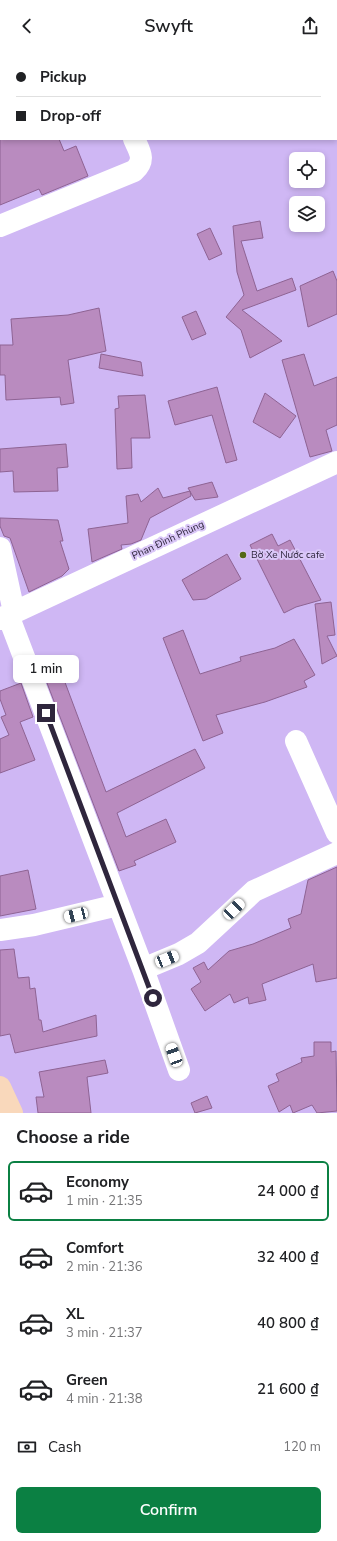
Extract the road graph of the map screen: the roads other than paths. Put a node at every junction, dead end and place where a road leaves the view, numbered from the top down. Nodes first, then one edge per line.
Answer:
1 (134, 140) edge
2 (0, 226) edge
3 (337, 462) edge
4 (0, 548) edge
5 (7, 615) edge
6 (296, 741) dead end
7 (331, 805) edge
8 (337, 833) edge
9 (337, 853) edge
10 (118, 905) junction
11 (0, 930) edge
12 (143, 969) junction
13 (179, 1070) dead end
14 (0, 1087) edge
15 (12, 1113) edge

1 - 2 street
3 - 5 street, Phan Đình Phùng
4 - 5 street
5 - 10 street
6 - 7 street
7 - 8 street
9 - 12 street
10 - 11 street
10 - 12 street
12 - 13 street
14 - 15 main road

